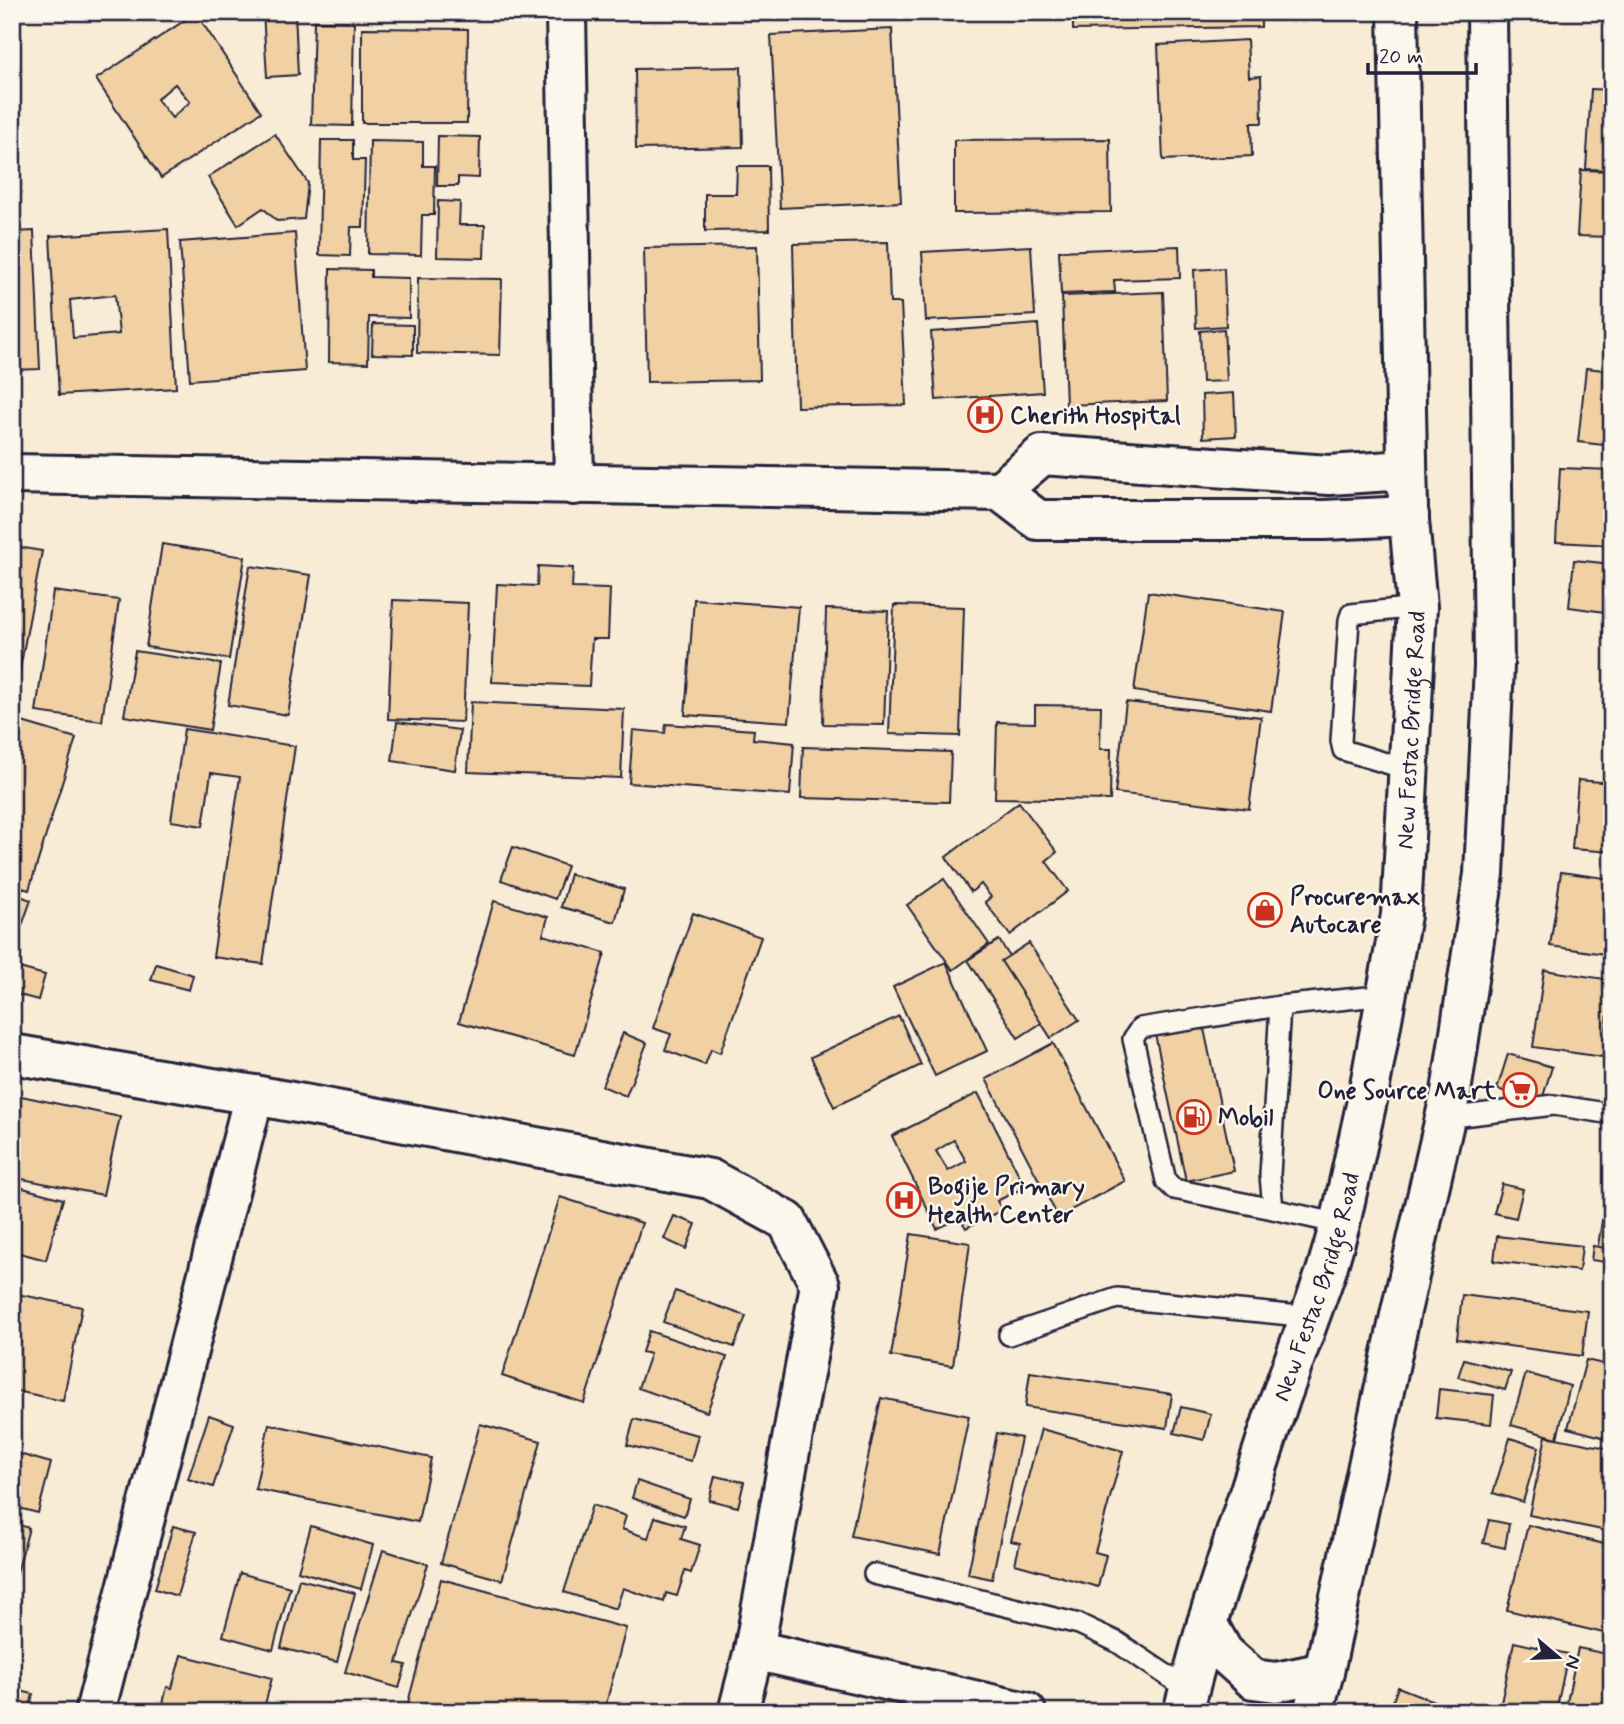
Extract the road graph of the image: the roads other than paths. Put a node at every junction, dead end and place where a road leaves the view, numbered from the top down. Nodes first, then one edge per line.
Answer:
1 (567, 12) edge
2 (1398, 12) edge
3 (1486, 12) edge
4 (1407, 470) junction
5 (12, 474) edge
6 (574, 485) junction
7 (1000, 491) junction
8 (1409, 516) junction
9 (1416, 607) junction
10 (1409, 771) junction
11 (1387, 995) junction
12 (1280, 1006) junction
13 (12, 1054) edge
14 (254, 1095) junction
15 (1612, 1114) edge
16 (1445, 1118) junction
17 (1273, 1209) junction
18 (1340, 1223) junction
19 (1310, 1317) junction
20 (1009, 1335) dead end
21 (874, 1574) dead end
22 (1207, 1623) junction
23 (754, 1650) junction
24 (1324, 1672) junction
25 (1186, 1701) edge
26 (95, 1712) edge
27 (738, 1712) edge
28 (1026, 1712) edge
29 (1313, 1712) edge

1 - 6 street
2 - 4 street, New Festac Bridge Road
3 - 16 street
4 - 7 street
4 - 8 street, New Festac Bridge Road
5 - 6 street
6 - 7 street
7 - 8 street
8 - 9 street, New Festac Bridge Road
9 - 10 street, New Festac Bridge Road
9 - 10 lane
10 - 11 street, New Festac Bridge Road
11 - 12 lane
11 - 18 street, New Festac Bridge Road
12 - 17 lane
12 - 17 lane
13 - 14 street
14 - 23 street
14 - 26 street
15 - 16 lane
16 - 24 street
17 - 18 lane
18 - 19 street, New Festac Bridge Road
19 - 20 lane
19 - 22 street, New Festac Bridge Road
21 - 25 lane
22 - 24 street
22 - 25 street, New Festac Bridge Road
23 - 27 street
23 - 28 street
24 - 29 street

